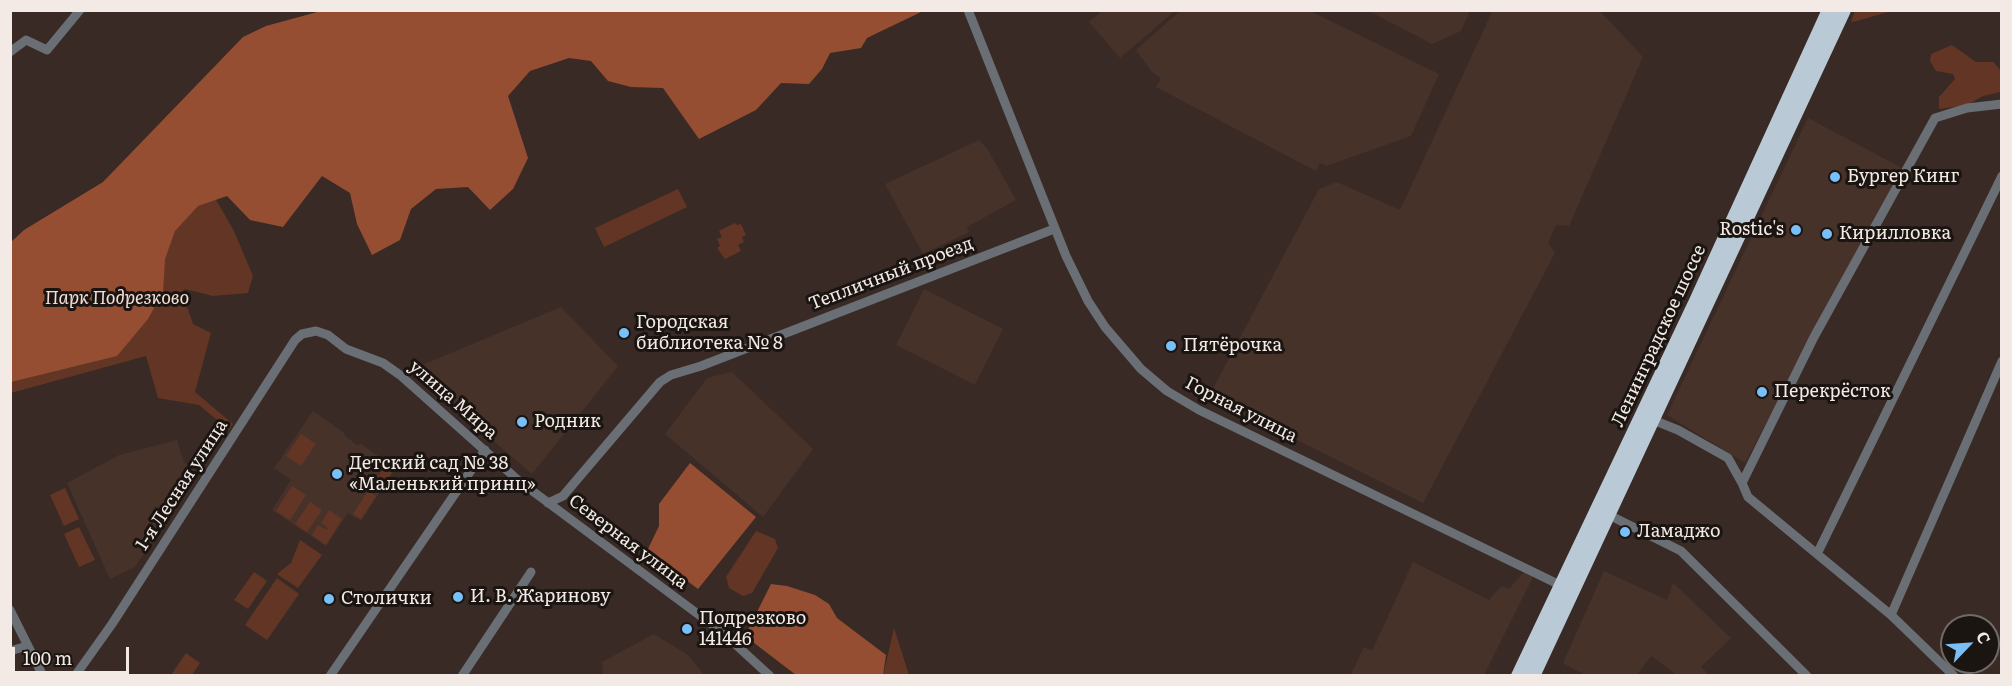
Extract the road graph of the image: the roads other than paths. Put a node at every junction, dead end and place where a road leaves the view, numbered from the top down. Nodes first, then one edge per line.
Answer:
1 (80, 10) edge
2 (968, 10) edge
3 (1829, 10) edge
4 (1844, 10) edge
5 (10, 52) edge
6 (2001, 104) edge
7 (2001, 176) edge
8 (1054, 229) junction
9 (328, 335) joint
10 (2001, 361) edge
11 (1653, 420) junction
12 (485, 450) junction
13 (1742, 483) junction
14 (548, 503) junction
15 (1609, 515) junction
16 (1817, 554) junction
17 (531, 573) dead end
18 (1562, 586) junction
19 (10, 610) edge
20 (1891, 615) junction
21 (27, 646) junction
22 (10, 651) edge
23 (44, 675) edge
24 (75, 675) edge
25 (330, 675) edge
26 (462, 675) edge
27 (770, 675) edge
28 (1518, 675) edge
29 (1533, 675) edge
30 (1807, 675) edge
31 (1954, 675) edge

1 - 5 street
2 - 8 street, Горная улица
3 - 18 highway, Ленинградское шоссе
4 - 11 highway, Ленинградское шоссе
6 - 13 street
7 - 16 street
8 - 14 street, Тепличный проезд
8 - 18 street, Горная улица
9 - 12 street, улица Мира
9 - 24 street, 1-я Лесная улица
10 - 20 street
11 - 13 street
11 - 15 highway, Ленинградское шоссе
12 - 14 street, улица Мира
12 - 25 street
13 - 16 street
14 - 27 street, Северная улица
15 - 29 highway, Ленинградское шоссе
15 - 30 street
16 - 20 street
17 - 26 street
18 - 28 highway, Ленинградское шоссе
19 - 21 street
20 - 31 street
21 - 22 street
21 - 23 street

